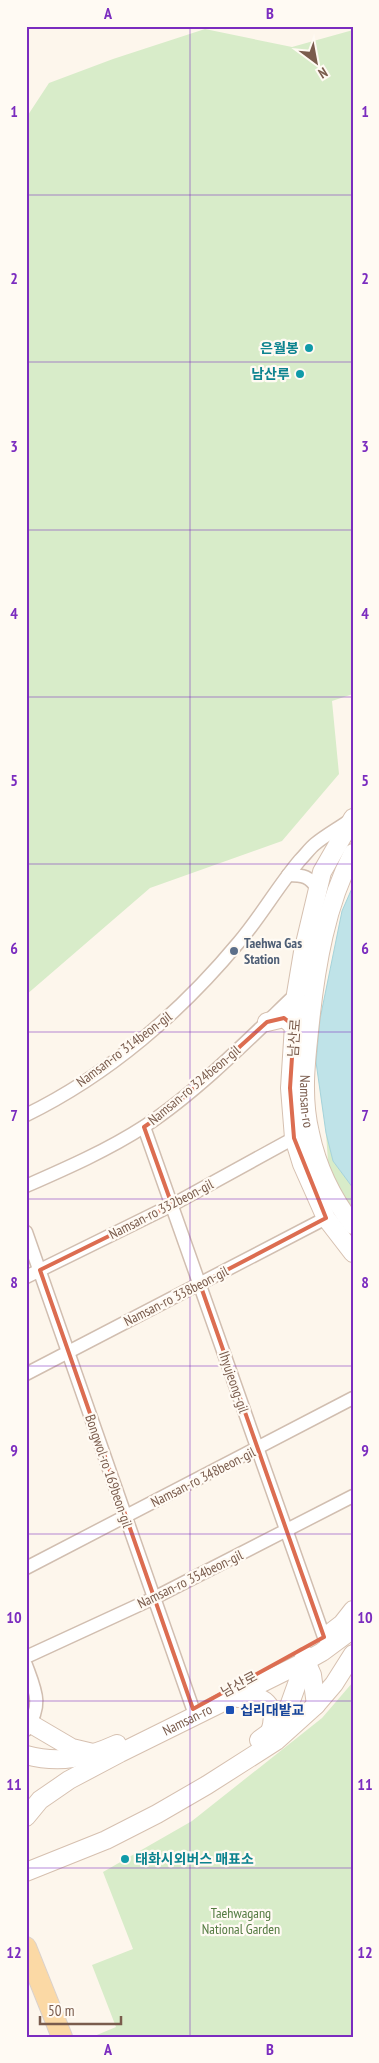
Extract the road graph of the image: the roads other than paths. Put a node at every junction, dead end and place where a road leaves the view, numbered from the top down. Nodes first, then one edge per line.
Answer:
1 (353, 818) edge
2 (353, 853) edge
3 (288, 875) junction
4 (318, 890) junction
5 (296, 994) junction
6 (267, 1022) junction
7 (294, 1026) junction
8 (26, 1115) edge
9 (144, 1126) junction
10 (294, 1138) junction
11 (26, 1186) edge
12 (172, 1204) junction
13 (326, 1218) junction
14 (353, 1225) edge
15 (26, 1232) edge
16 (353, 1253) edge
17 (40, 1270) junction
18 (26, 1277) edge
19 (200, 1284) junction
20 (68, 1352) junction
21 (26, 1374) edge
22 (353, 1398) edge
23 (257, 1449) junction
24 (353, 1496) edge
25 (125, 1516) junction
26 (286, 1531) junction
27 (26, 1568) edge
28 (154, 1598) junction
29 (353, 1610) edge
30 (353, 1628) edge
31 (321, 1640) junction
32 (353, 1654) edge
33 (26, 1657) edge
34 (300, 1658) junction
35 (26, 1665) edge
36 (221, 1703) junction
37 (316, 1705) junction
38 (193, 1709) junction
39 (28, 1725) edge
40 (270, 1732) junction
41 (93, 1753) junction
42 (26, 1755) edge
43 (207, 1786) junction
44 (26, 1817) edge
45 (26, 1872) edge
46 (26, 1947) edge
47 (62, 2037) edge

1 - 3 street, Namsan-ro 314beon-gil
1 - 4 main road, 남산로
2 - 14 main road, Namsan-ro
3 - 4 street
3 - 8 street, Namsan-ro 314beon-gil
4 - 5 main road, 남산로
5 - 6 street, Namsan-ro 324beon-gil
5 - 7 main road, 남산로
6 - 7 main road
6 - 9 street, Namsan-ro 324beon-gil
7 - 10 main road, 남산로
9 - 11 street, Namsan-ro 324beon-gil
9 - 12 street, Ihyujeong-gil
10 - 12 street, Namsan-ro 332beon-gil
10 - 13 main road, 남산로
12 - 17 street, Namsan-ro 332beon-gil
12 - 19 street, Ihyujeong-gil
13 - 16 main road, 남산로
13 - 19 street, Namsan-ro 338beon-gil
15 - 17 street, Bongwol-ro 169beon-gil
17 - 18 street, Namsan-ro 332beon-gil
17 - 20 street, Bongwol-ro 169beon-gil
19 - 20 street, Namsan-ro 338beon-gil
19 - 23 street, Ihyujeong-gil
20 - 21 street, Namsan-ro 338beon-gil
20 - 25 street, Bongwol-ro 169beon-gil
22 - 23 street, Namsan-ro 348beon-gil
23 - 25 street, Namsan-ro 348beon-gil
23 - 26 street, Ihyujeong-gil
24 - 26 street, Namsan-ro 354beon-gil
25 - 27 street, Namsan-ro 348beon-gil
25 - 28 street, Bongwol-ro 169beon-gil
26 - 28 street, Namsan-ro 354beon-gil
26 - 31 street, Ihyujeong-gil
28 - 33 street, Namsan-ro 354beon-gil
28 - 38 street, Bongwol-ro 169beon-gil
29 - 31 main road
30 - 34 main road, Namsan-ro
31 - 34 main road
32 - 37 main road
34 - 36 main road, Namsan-ro
34 - 37 main road
34 - 38 main road, 남산로
34 - 40 main road
35 - 39 street
36 - 40 main road
36 - 44 main road, Namsan-ro
37 - 43 main road
38 - 41 main road, 남산로
39 - 41 main road
40 - 43 main road
41 - 42 main road, 남산로
43 - 45 main road
46 - 47 main road

